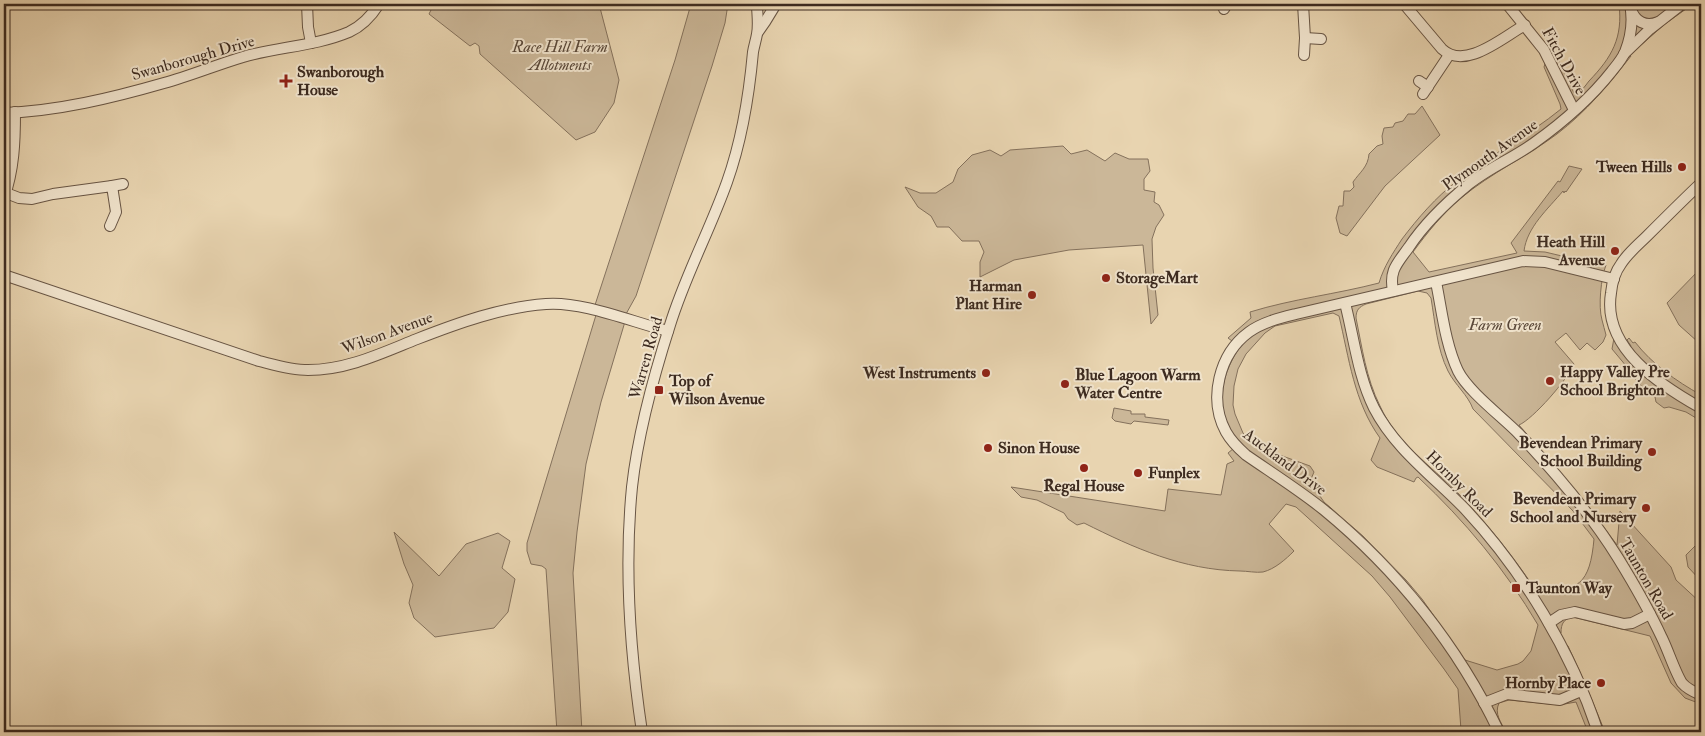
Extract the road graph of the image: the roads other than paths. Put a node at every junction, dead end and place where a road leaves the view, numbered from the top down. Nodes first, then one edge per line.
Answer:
1 (307, 4) edge
2 (379, 4) edge
3 (757, 4) edge
4 (776, 4) edge
5 (1304, 4) edge
6 (1404, 4) edge
7 (1507, 4) edge
8 (1682, 4) edge
9 (1630, 6) edge
10 (1659, 21) junction
11 (1525, 25) junction
12 (758, 32) junction
13 (1305, 38) junction
14 (1321, 39) dead end
15 (311, 43) junction
16 (1624, 54) junction
17 (1304, 55) dead end
18 (1449, 55) junction
19 (1423, 87) dead end
20 (1574, 110) junction
21 (15, 112) junction
22 (4, 113) edge
23 (1701, 183) edge
24 (123, 184) dead end
25 (112, 186) junction
26 (5, 196) edge
27 (110, 226) dead end
28 (4, 275) edge
29 (1614, 278) junction
30 (1436, 282) junction
31 (1393, 291) junction
32 (1345, 303) junction
33 (668, 331) junction
34 (1701, 408) edge
35 (1650, 614) junction
36 (1549, 623) junction
37 (1581, 691) junction
38 (1701, 695) edge
39 (1484, 702) junction
40 (642, 732) edge
41 (1499, 732) edge
42 (1598, 732) edge

1 - 15 street
2 - 15 street, Swanborough Drive
3 - 12 street, Warren Road
4 - 12 street
5 - 13 street
6 - 18 street
7 - 11 street, Fitch Drive
8 - 10 street, Plymouth Avenue
9 - 10 street, Plymouth Avenue
9 - 16 street, Plymouth Avenue
10 - 16 street, Plymouth Avenue
11 - 18 street
11 - 20 street, Fitch Drive
12 - 33 street, Warren Road
13 - 14 street
13 - 17 street
15 - 21 street, Swanborough Drive
16 - 20 street, Plymouth Avenue
18 - 19 street
20 - 31 street, Plymouth Avenue
21 - 22 street, Swanborough Drive
21 - 26 street
23 - 29 street
24 - 25 street
25 - 26 street
25 - 27 street
28 - 33 street, Wilson Avenue
29 - 30 street, Auckland Drive
29 - 34 street
30 - 31 street, Auckland Drive
30 - 35 street, Taunton Road
31 - 32 street, Auckland Drive
32 - 36 street, Hornby Road
32 - 39 street, Auckland Drive
33 - 40 street, Warren Road
35 - 36 street
35 - 38 street, Taunton Road
36 - 37 street, Hornby Road
37 - 39 street
37 - 42 street, Hornby Road
39 - 41 street, Auckland Drive

